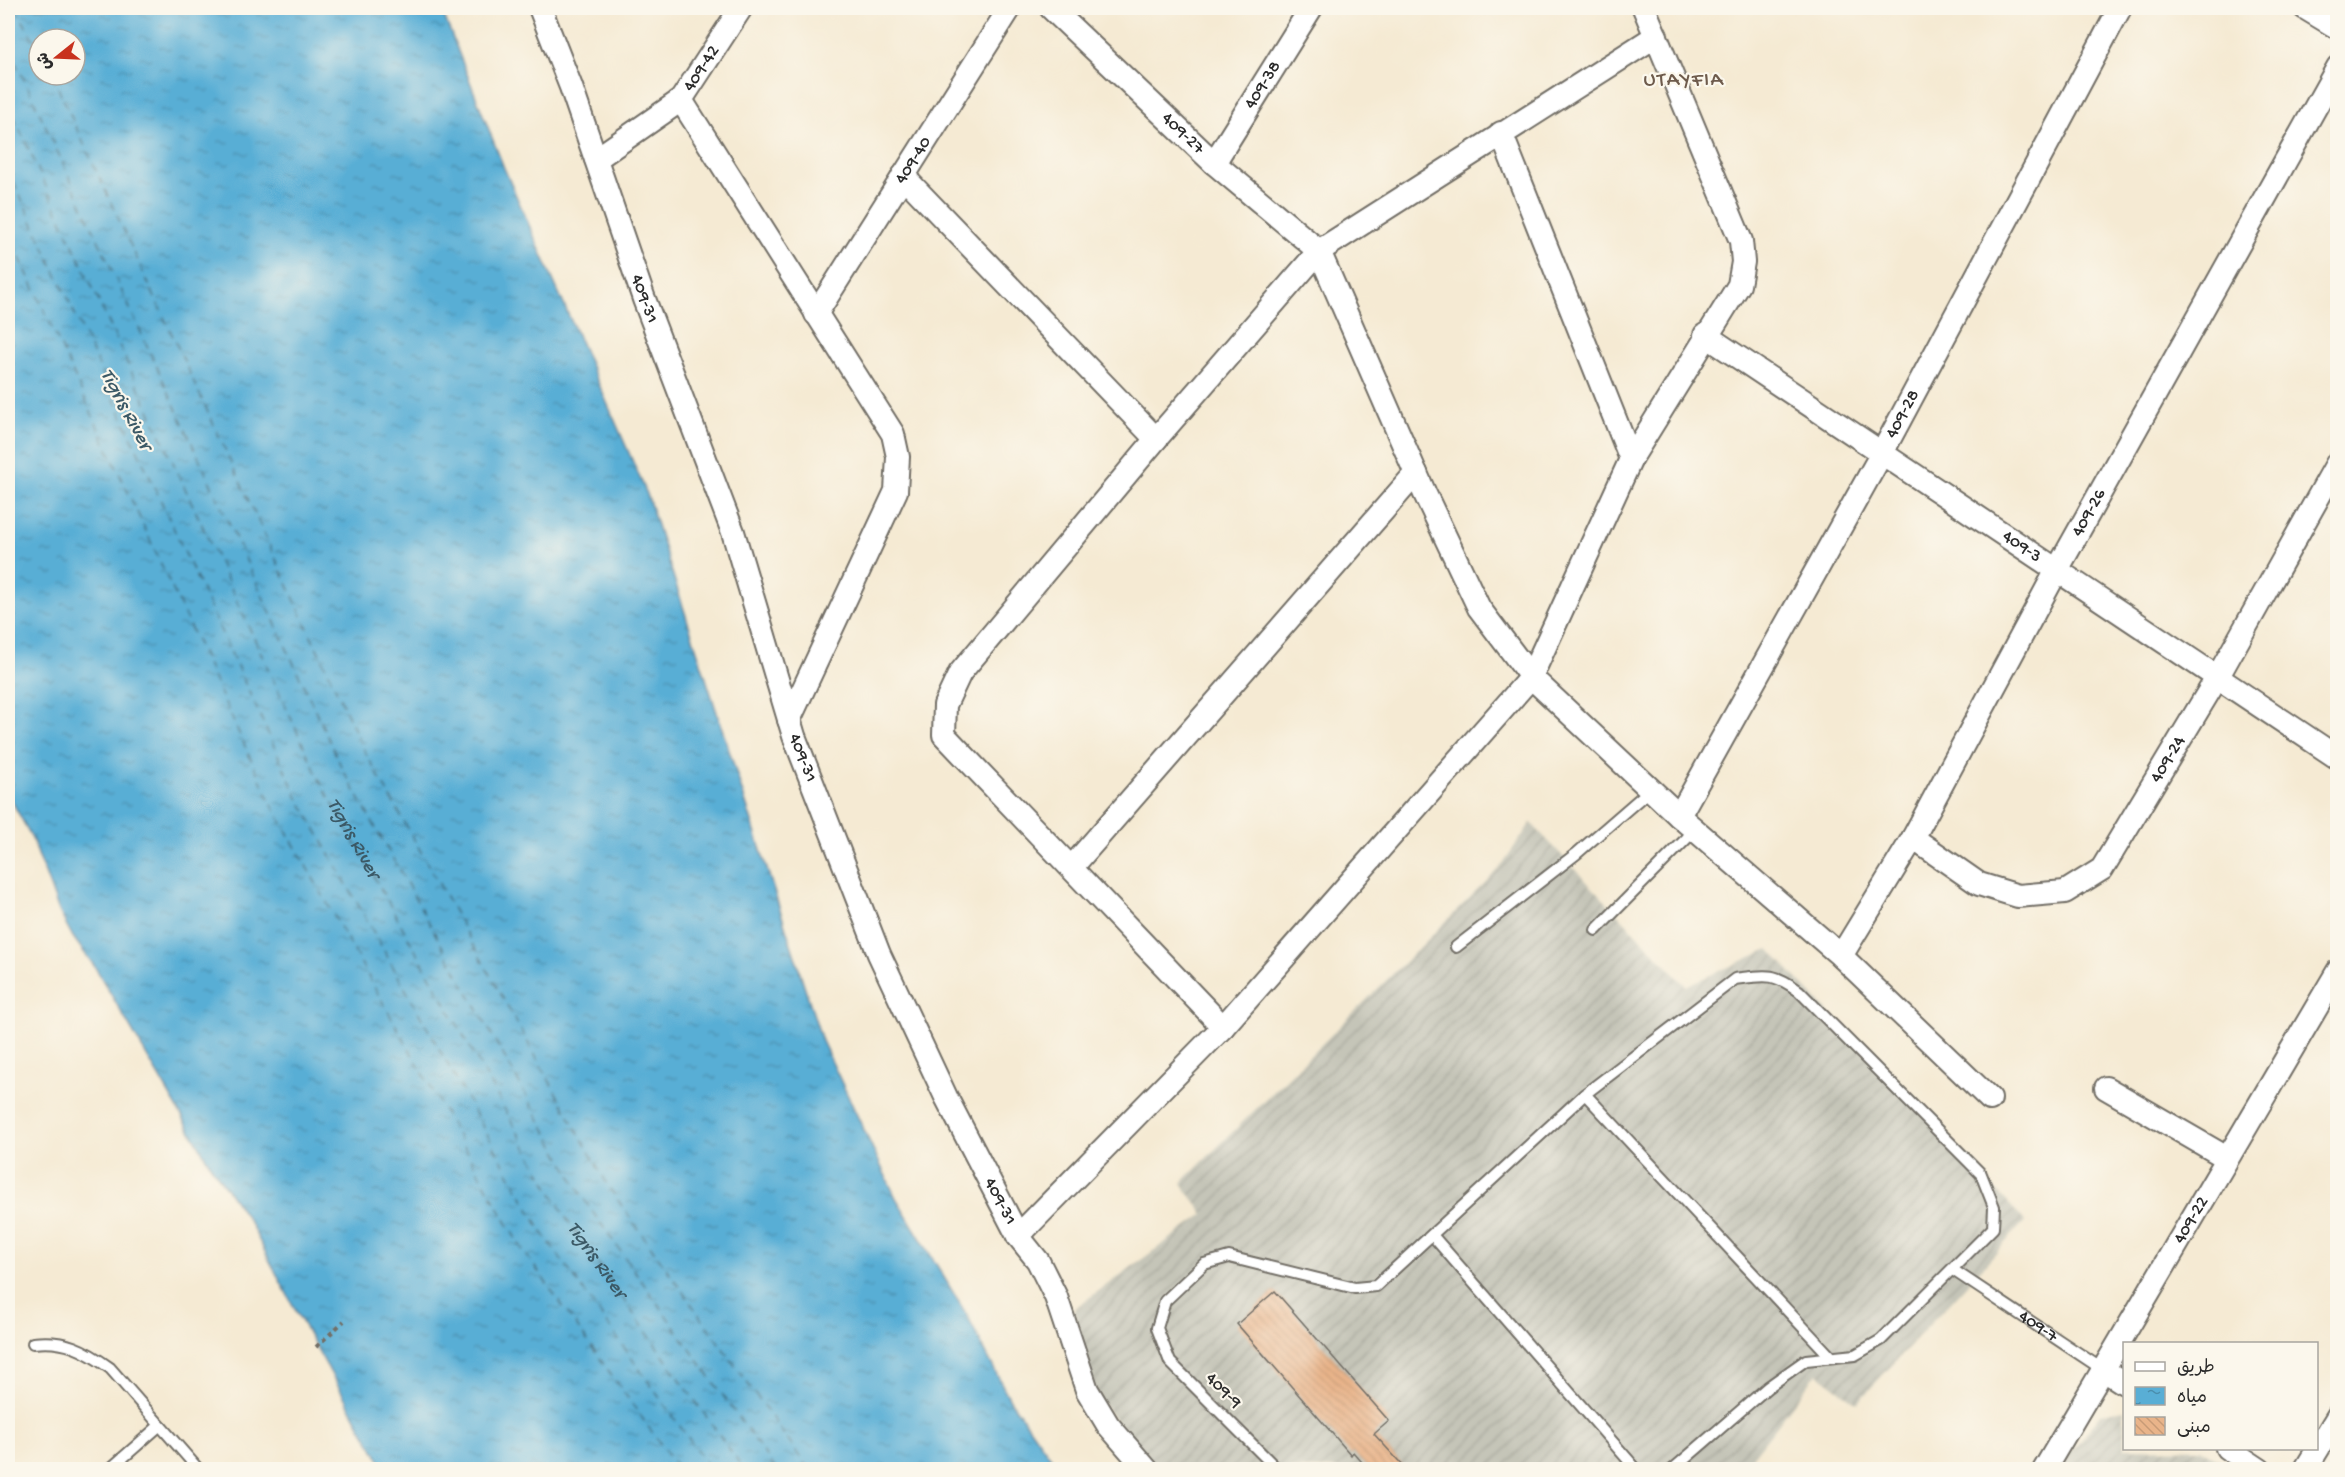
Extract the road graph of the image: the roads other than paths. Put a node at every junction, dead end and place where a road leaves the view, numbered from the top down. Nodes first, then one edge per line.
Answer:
1 (540, 8) edge
2 (741, 8) edge
3 (1010, 8) edge
4 (1051, 8) edge
5 (1311, 8) edge
6 (1644, 8) edge
7 (2120, 8) edge
8 (2305, 8) edge
9 (2337, 28) edge
10 (1656, 36) junction
11 (2337, 67) edge
12 (681, 100) junction
13 (1501, 133) junction
14 (596, 159) junction
15 (1215, 164) junction
16 (903, 176) junction
17 (1319, 251) junction
18 (816, 314) junction
19 (1705, 335) junction
20 (1156, 439) junction
21 (1882, 453) junction
22 (1631, 459) junction
23 (2337, 462) edge
24 (1416, 473) junction
25 (2057, 570) junction
26 (1531, 677) junction
27 (2217, 678) junction
28 (789, 720) junction
29 (2337, 758) edge
30 (1651, 789) junction
31 (1687, 823) junction
32 (1913, 838) junction
33 (1072, 867) junction
34 (1596, 930) dead end
35 (1456, 947) dead end
36 (1841, 956) junction
37 (2337, 971) edge
38 (1224, 1027) junction
39 (2106, 1088) dead end
40 (1585, 1094) junction
41 (1990, 1099) dead end
42 (2227, 1158) junction
43 (1432, 1235) junction
44 (1018, 1236) junction
45 (1953, 1270) junction
46 (33, 1343) dead end
47 (1830, 1356) junction
48 (2102, 1369) junction
49 (2123, 1382) edge
50 (2337, 1416) edge
51 (159, 1426) junction
52 (2318, 1448) edge
53 (2229, 1450) edge
54 (2317, 1450) edge
55 (109, 1470) edge
56 (199, 1470) edge
57 (1147, 1470) edge
58 (1278, 1470) edge
59 (1637, 1470) edge
60 (1672, 1470) edge
61 (2044, 1470) edge
62 (2260, 1470) edge
63 (2305, 1470) edge

1 - 14 street, 409-31
2 - 12 street, 409-42
3 - 16 street, 409-40
4 - 15 street, 409-27
5 - 15 street, 409-38
6 - 10 street
7 - 21 street, 409-28
8 - 9 street
10 - 13 street
10 - 19 street
11 - 25 street, 409-26
12 - 14 street
12 - 18 street
13 - 17 street
13 - 22 street
14 - 28 street, 409-31
15 - 17 street, 409-27
16 - 18 street, 409-40
16 - 20 street
17 - 20 street
17 - 24 street
18 - 28 street
19 - 21 street, 409-3
19 - 22 street
20 - 33 street
21 - 25 street, 409-3
21 - 31 street, 409-28
22 - 26 street
23 - 27 street, 409-24
24 - 26 street
24 - 33 street
25 - 27 street, 409-3
25 - 32 street, 409-26
26 - 30 street
26 - 38 street
27 - 29 street, 409-3
27 - 32 street, 409-24
28 - 44 street, 409-31
30 - 31 street
30 - 35 lane
31 - 34 lane
31 - 36 street
32 - 36 street, 409-26
33 - 38 street
36 - 41 street
37 - 42 street, 409-22
38 - 44 street
39 - 42 street
40 - 43 lane
40 - 45 lane
40 - 47 lane
42 - 48 street, 409-22
43 - 58 lane, 409-9
43 - 59 lane
44 - 57 street, 409-31
45 - 47 lane
45 - 48 lane, 409-7
46 - 51 lane
47 - 60 lane
48 - 49 street, 409-7
48 - 61 street, 409-22
50 - 52 street
51 - 55 lane
51 - 56 lane
53 - 62 street
54 - 63 street

